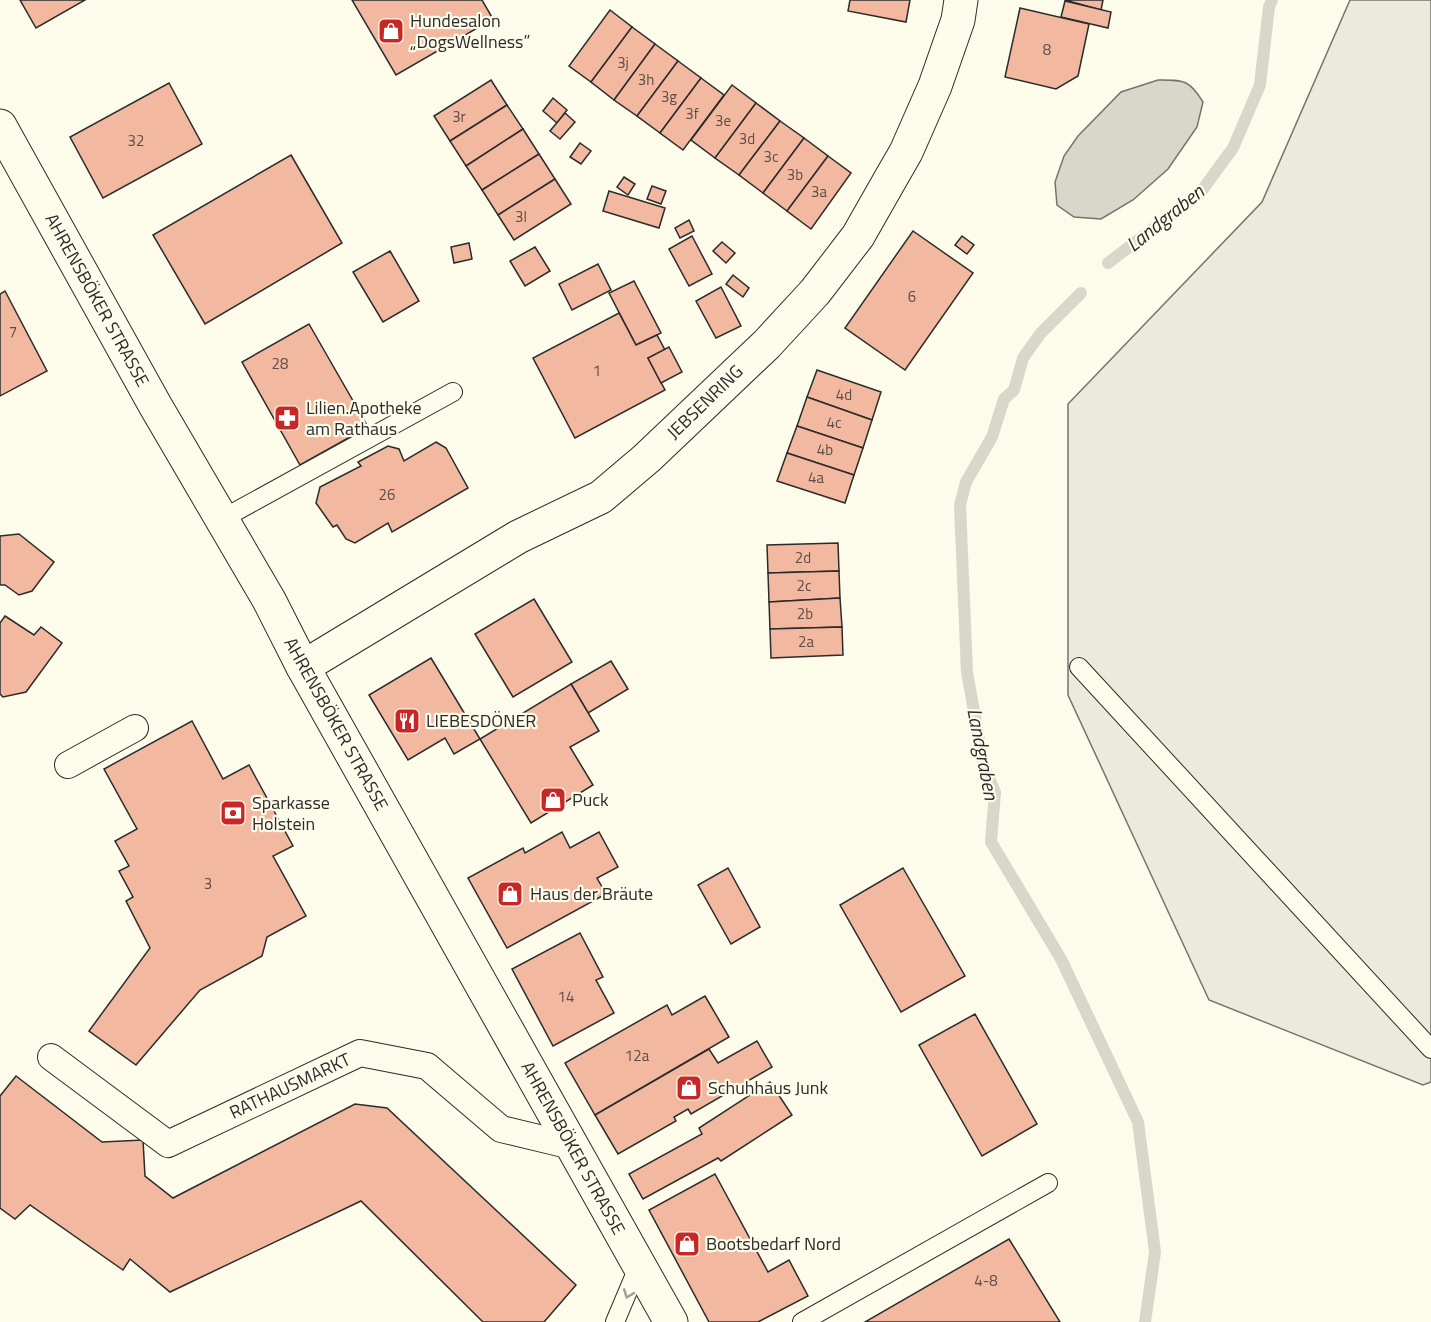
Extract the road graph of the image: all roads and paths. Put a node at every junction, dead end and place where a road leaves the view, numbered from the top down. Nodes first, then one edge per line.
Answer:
1 (961, 0) edge
2 (0, 126) edge
3 (453, 392) dead end
4 (222, 519) junction
5 (303, 666) junction
6 (1079, 667) dead end
7 (135, 728) dead end
8 (68, 765) dead end
9 (1431, 1049) edge
10 (51, 1057) dead end
11 (572, 1146) junction
12 (1048, 1183) dead end
13 (639, 1265) junction
14 (615, 1322) edge
15 (671, 1322) edge
16 (802, 1322) edge

1 - 5 main road, JEBSENRING
2 - 4 main road, AHRENSBÖKER STRASSE
3 - 4 lane
4 - 5 main road, AHRENSBÖKER STRASSE
5 - 11 main road, AHRENSBÖKER STRASSE
6 - 9 lane
7 - 8 street
10 - 11 street, RATHAUSMARKT
11 - 13 main road, AHRENSBÖKER STRASSE
12 - 16 lane
13 -> 14 lane
13 - 15 main road, AHRENSBÖKER STRASSE

